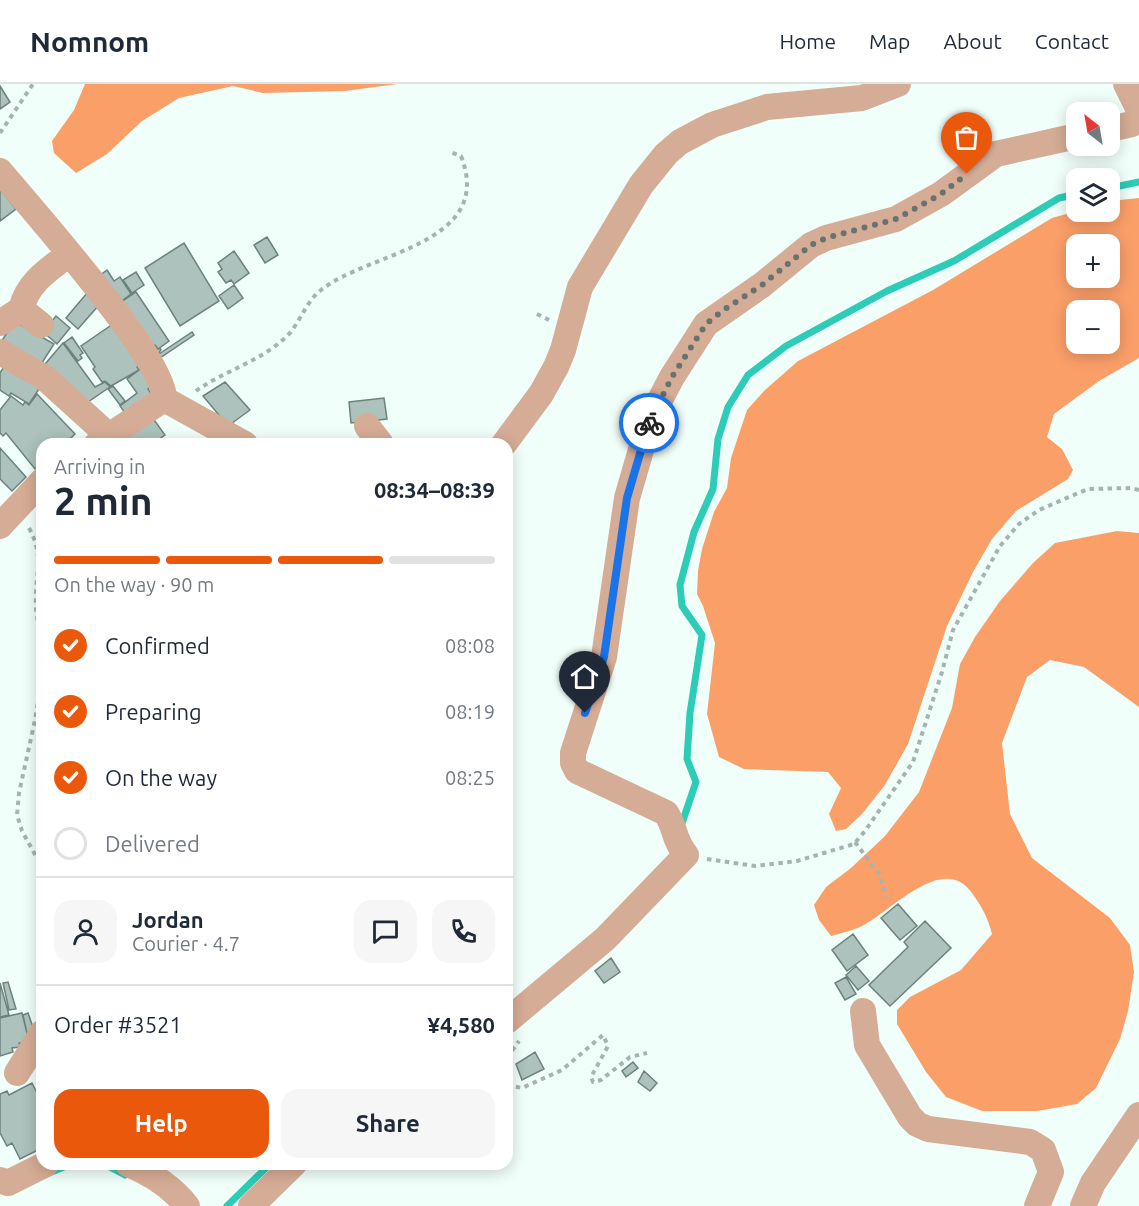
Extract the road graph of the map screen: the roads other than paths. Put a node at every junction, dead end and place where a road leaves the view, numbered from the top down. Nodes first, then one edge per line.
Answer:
1 (898, 84) edge
2 (1126, 84) edge
3 (1139, 110) edge
4 (1139, 120) edge
5 (1120, 127) edge
6 (1066, 138) edge
7 (0, 171) edge
8 (69, 254) junction
9 (21, 309) junction
10 (0, 323) edge
11 (41, 326) dead end
12 (0, 352) edge
13 (171, 403) junction
14 (101, 438) edge
15 (107, 438) edge
16 (234, 438) edge
17 (508, 438) edge
18 (36, 487) edge
19 (0, 526) edge
20 (863, 1011) dead end
21 (513, 1016) edge
22 (36, 1043) edge
23 (19, 1073) edge
24 (1139, 1115) edge
25 (36, 1169) edge
26 (143, 1170) edge
27 (288, 1170) edge
28 (0, 1180) edge
29 (187, 1206) edge
30 (251, 1206) edge
31 (1037, 1206) edge
32 (1083, 1206) edge

1 - 17 street
2 - 3 street
4 - 5 street
6 - 21 street
7 - 8 street
8 - 9 street
8 - 13 street
9 - 10 street
9 - 11 street
12 - 14 street
13 - 15 street
13 - 16 street
18 - 19 street
20 - 31 street
22 - 23 street
24 - 32 street
25 - 28 street
26 - 29 street
27 - 30 street

